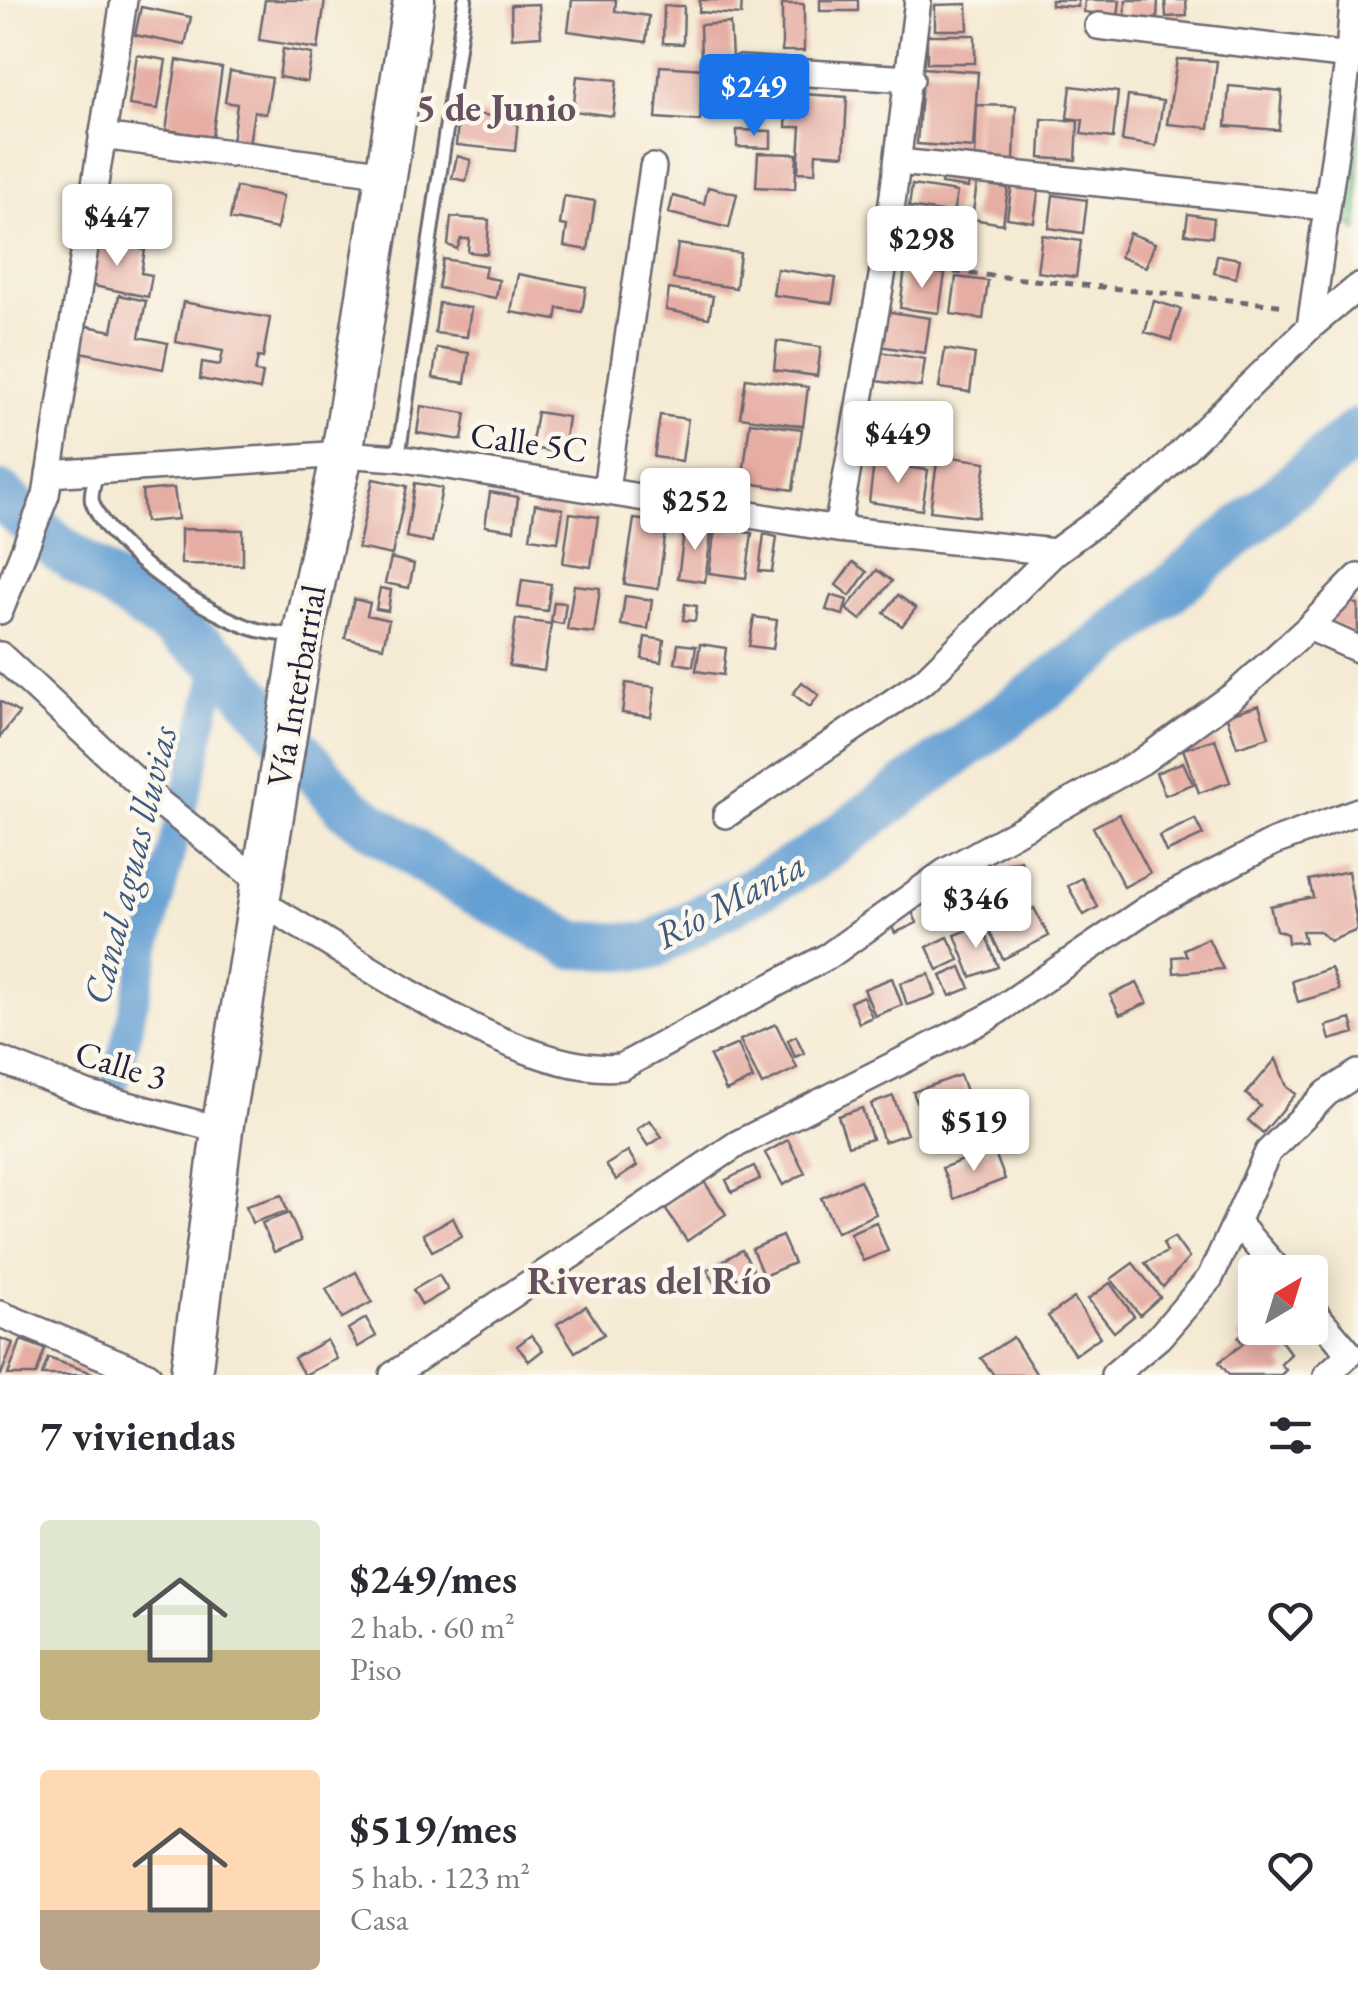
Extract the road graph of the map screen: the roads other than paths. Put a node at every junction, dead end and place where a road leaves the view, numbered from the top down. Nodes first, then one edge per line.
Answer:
1 (124, 0) edge
2 (414, 0) edge
3 (466, 0) edge
4 (918, 0) edge
5 (1352, 0) edge
6 (1098, 26) dead end
7 (1354, 56) edge
8 (739, 70) dead end
9 (910, 79) junction
10 (102, 136) junction
11 (899, 162) junction
12 (654, 166) dead end
13 (388, 174) junction
14 (1326, 207) junction
15 (1358, 287) edge
16 (1311, 318) junction
17 (342, 454) junction
18 (398, 458) junction
19 (98, 468) junction
20 (48, 484) junction
21 (606, 489) junction
22 (837, 529) junction
23 (1055, 552) junction
24 (1358, 576) edge
25 (0, 611) edge
26 (1309, 627) junction
27 (301, 642) junction
28 (1358, 649) edge
29 (0, 655) edge
30 (1358, 811) edge
31 (726, 815) dead end
32 (264, 884) junction
33 (0, 1060) edge
34 (1358, 1073) edge
35 (222, 1130) junction
36 (1238, 1224) junction
37 (1265, 1255) edge
38 (0, 1314) edge
39 (1328, 1325) edge
40 (1354, 1351) edge
41 (148, 1375) edge
42 (191, 1375) edge
43 (393, 1375) edge
44 (1114, 1375) edge
45 (1327, 1375) edge

1 - 10 street
2 - 13 main road, Vía Interbarrial
3 - 18 lane
4 - 9 street
5 - 7 street
6 - 7 street
7 - 14 street
8 - 9 street
9 - 11 street
10 - 13 street
10 - 20 street
11 - 14 street
11 - 22 street
12 - 21 street
13 - 17 main road, Vía Interbarrial
14 - 16 street
15 - 16 street
16 - 23 street
17 - 18 street, Calle 5C
17 - 19 street, Calle 5C
17 - 27 main road, Vía Interbarrial
18 - 21 street, Calle 5C
19 - 20 street, Calle 5C
19 - 27 lane
20 - 25 street
21 - 22 street, Calle 5C
22 - 23 street, Calle 5C
23 - 31 street
24 - 26 street
26 - 28 street
26 - 32 street
27 - 32 main road, Vía Interbarrial
29 - 32 street
30 - 43 street
32 - 35 main road, Vía Interbarrial
33 - 35 street, Calle 3
34 - 36 street
35 - 42 main road, Vía Interbarrial
36 - 37 street
36 - 44 street
38 - 41 street
39 - 40 street
40 - 45 street

